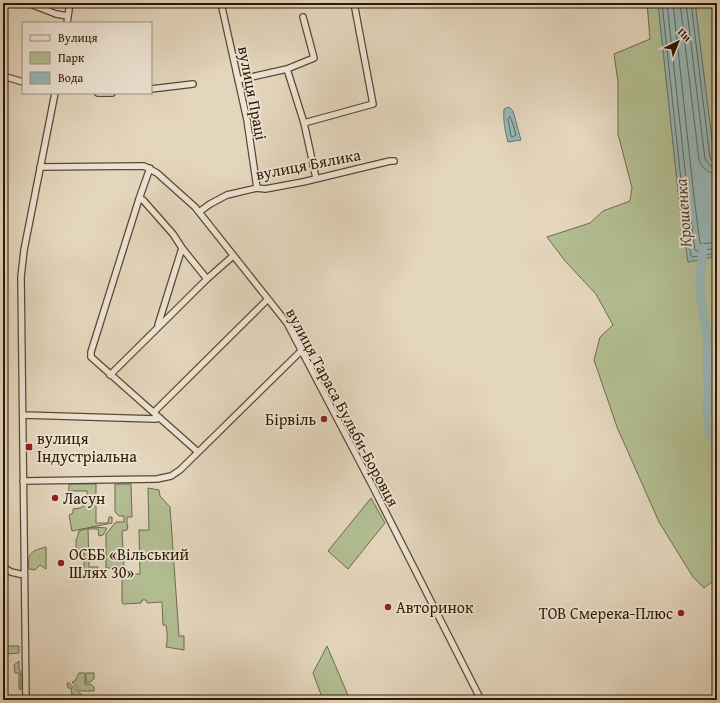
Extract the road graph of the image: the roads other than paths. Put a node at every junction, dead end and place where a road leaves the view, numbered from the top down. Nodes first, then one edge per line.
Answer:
1 (28, 3) edge
2 (70, 3) edge
3 (221, 3) edge
4 (354, 3) edge
5 (68, 16) junction
6 (303, 17) dead end
7 (67, 22) edge
8 (287, 69) junction
9 (3, 76) edge
10 (238, 80) junction
11 (22, 82) edge
12 (193, 84) dead end
13 (152, 89) edge
14 (55, 94) edge
15 (304, 123) junction
16 (394, 161) dead end
17 (40, 167) junction
18 (150, 168) junction
19 (316, 178) junction
20 (257, 188) junction
21 (138, 199) junction
22 (199, 212) junction
23 (182, 248) junction
24 (233, 256) junction
25 (207, 279) junction
26 (268, 298) junction
27 (158, 328) junction
28 (301, 351) junction
29 (110, 374) junction
30 (154, 412) junction
31 (23, 415) junction
32 (160, 418) junction
33 (198, 452) junction
34 (23, 481) junction
35 (4, 567) edge
36 (24, 576) junction
37 (26, 700) edge
38 (481, 700) edge

1 - 5 street
2 - 5 street
3 - 10 street, вулиця Праці
4 - 15 street
5 - 7 street
6 - 8 street
8 - 10 street
8 - 15 street
9 - 11 street
10 - 20 street, вулиця Праці
12 - 13 street
14 - 17 street
15 - 19 street
16 - 19 street, вулиця Бялика
17 - 18 street
17 - 31 street
18 - 21 street
18 - 22 street, вулиця Тараса Бульби-Боровця
19 - 20 street, вулиця Бялика
20 - 22 street, вулиця Бялика
21 - 23 street
21 - 29 street
22 - 24 street, вулиця Тараса Бульби-Боровця
23 - 25 street
23 - 27 street
24 - 25 street
24 - 26 street, вулиця Тараса Бульби-Боровця
25 - 27 street
26 - 28 street, вулиця Тараса Бульби-Боровця
26 - 30 street
27 - 29 street
28 - 33 street
28 - 38 street, вулиця Тараса Бульби-Боровця
29 - 30 street
30 - 32 street
31 - 32 street
31 - 34 street
32 - 33 street
33 - 34 street
34 - 36 street
35 - 36 street
36 - 37 street

